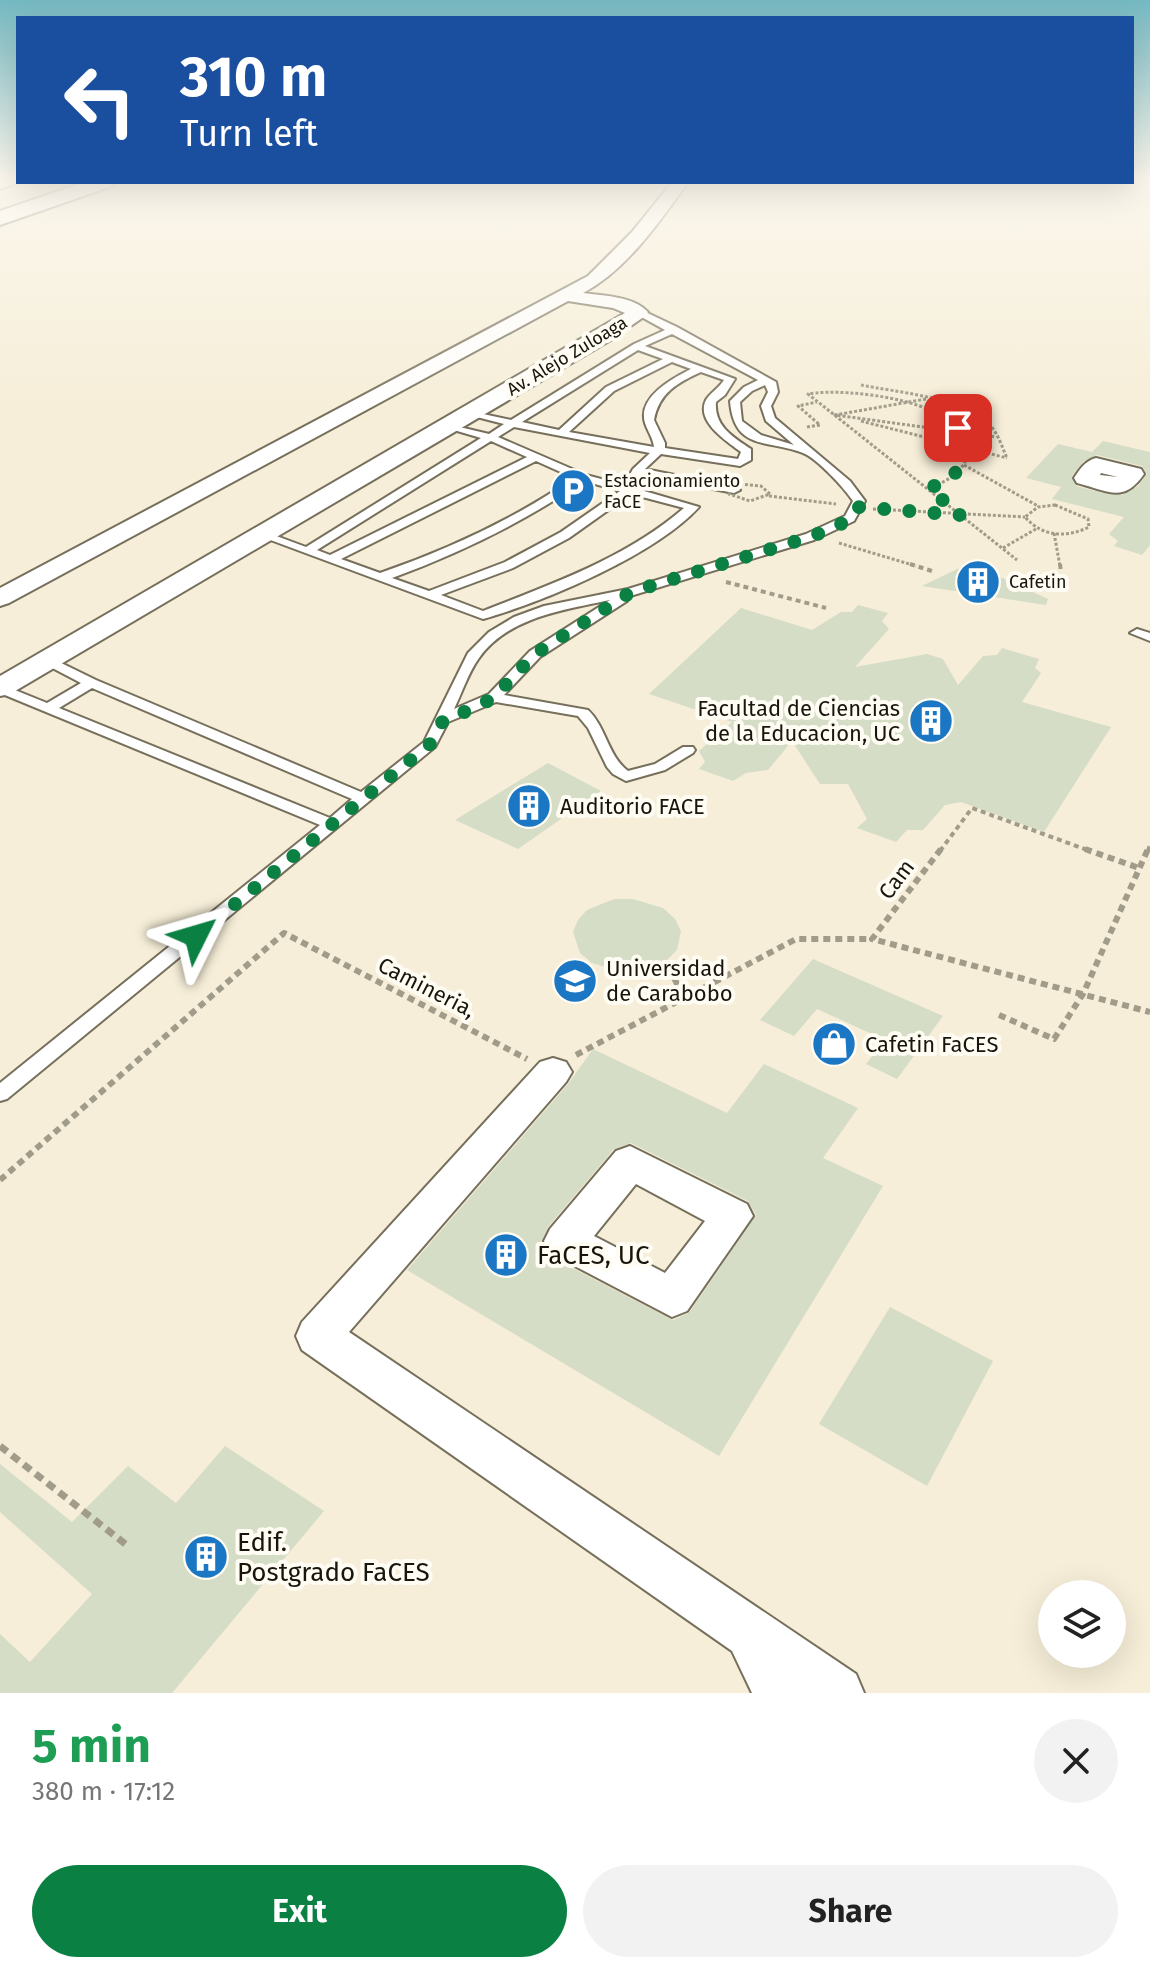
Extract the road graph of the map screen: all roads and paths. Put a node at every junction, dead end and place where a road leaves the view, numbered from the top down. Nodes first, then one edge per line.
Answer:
1 (620, 255) edge
2 (568, 296) junction
3 (639, 312) junction
4 (674, 329) junction
5 (637, 346) junction
6 (672, 358) junction
7 (701, 368) junction
8 (767, 380) junction
9 (861, 385) dead end
10 (926, 399) junction
11 (818, 402) junction
12 (908, 402) junction
13 (473, 413) junction
14 (835, 415) junction
15 (513, 424) junction
16 (451, 426) junction
17 (784, 431) junction
18 (563, 432) junction
19 (963, 433) junction
20 (996, 437) junction
21 (492, 438) junction
22 (971, 449) junction
23 (659, 450) junction
24 (811, 453) junction
25 (534, 458) junction
26 (964, 465) junction
27 (637, 471) junction
28 (582, 477) junction
29 (928, 488) junction
30 (734, 490) dead end
31 (627, 491) junction
32 (769, 496) dead end
33 (857, 507) junction
34 (1039, 507) junction
35 (961, 515) junction
36 (1025, 517) junction
37 (1037, 528) junction
38 (1054, 533) junction
39 (263, 535) junction
40 (810, 537) junction
41 (1003, 549) junction
42 (309, 550) junction
43 (332, 559) junction
44 (1017, 560) dead end
45 (935, 572) dead end
46 (1061, 572) dead end
47 (694, 573) junction
48 (382, 577) junction
49 (631, 592) junction
50 (430, 595) junction
51 (0, 598) edge
52 (826, 608) dead end
53 (46, 661) junction
54 (91, 683) junction
55 (0, 688) edge
56 (494, 697) junction
57 (48, 709) junction
58 (444, 719) junction
59 (688, 750) dead end
60 (362, 798) junction
61 (331, 824) junction
62 (1150, 845) edge
63 (1139, 868) junction
64 (872, 939) junction
65 (669, 968) dead end
66 (1083, 994) junction
67 (684, 998) junction
68 (1150, 1012) edge
69 (999, 1015) dead end
70 (545, 1068) junction
71 (0, 1094) edge
72 (0, 1180) edge
73 (0, 1446) edge
74 (128, 1546) dead end
75 (749, 1632) junction
76 (780, 1693) edge
77 (837, 1693) edge

1 - 2 street
2 - 3 street, Av. Alejo Zuloaga
2 - 51 street
3 - 4 lane
3 - 13 street, Av. Alejo Zuloaga
4 - 5 lane
4 - 8 lane
5 - 6 lane
5 - 15 lane
6 - 7 lane
6 - 18 lane
7 - 23 lane
7 - 23 lane
8 - 17 lane
8 - 24 lane
9 - 10 path
10 - 12 path
10 - 20 path
11 - 12 path
11 - 14 path
11 - 17 path
12 - 14 path
12 - 19 path
13 - 15 lane
13 - 16 street, Av. Alejo Zuloaga
14 - 19 path
14 - 22 path
14 - 29 path
15 - 18 lane
15 - 21 lane
16 - 21 lane
16 - 39 street, Av. Alejo Zuloaga
17 - 24 lane
18 - 23 lane
19 - 20 path
19 - 22 path
20 - 22 path
21 - 25 lane
21 - 42 lane
22 - 26 path
23 - 27 lane
24 - 33 lane
25 - 28 lane
25 - 43 lane
26 - 29 path
26 - 34 path
27 - 30 lane
27 - 31 lane
28 - 31 lane
28 - 48 lane
29 - 35 path
31 - 50 lane
31 - 50 lane
32 - 33 path
33 - 35 path
33 - 40 lane
34 - 36 path
34 - 38 path
35 - 36 path
35 - 41 path
36 - 37 path
37 - 38 path
37 - 41 path
38 - 46 path
39 - 42 lane
39 - 53 street, Av. Alejo Zuloaga
40 - 45 path
40 - 47 lane
41 - 44 path
42 - 43 lane
43 - 48 lane
47 - 49 lane
47 - 52 path
48 - 50 lane
49 - 56 lane
49 - 58 lane
53 - 54 lane
53 - 55 street, Av. Alejo Zuloaga
54 - 57 lane
54 - 60 lane
55 - 57 lane
56 - 58 lane
56 - 59 lane
57 - 61 lane
58 - 60 lane
60 - 61 lane
61 - 71 lane
62 - 63 path
63 - 64 path, Cam
63 - 66 path
64 - 66 path
64 - 67 path
65 - 67 path
66 - 68 path
66 - 69 path
67 - 70 path
70 - 72 path, Camineria,
70 - 75 street
73 - 74 path
75 - 76 street
75 - 77 street

